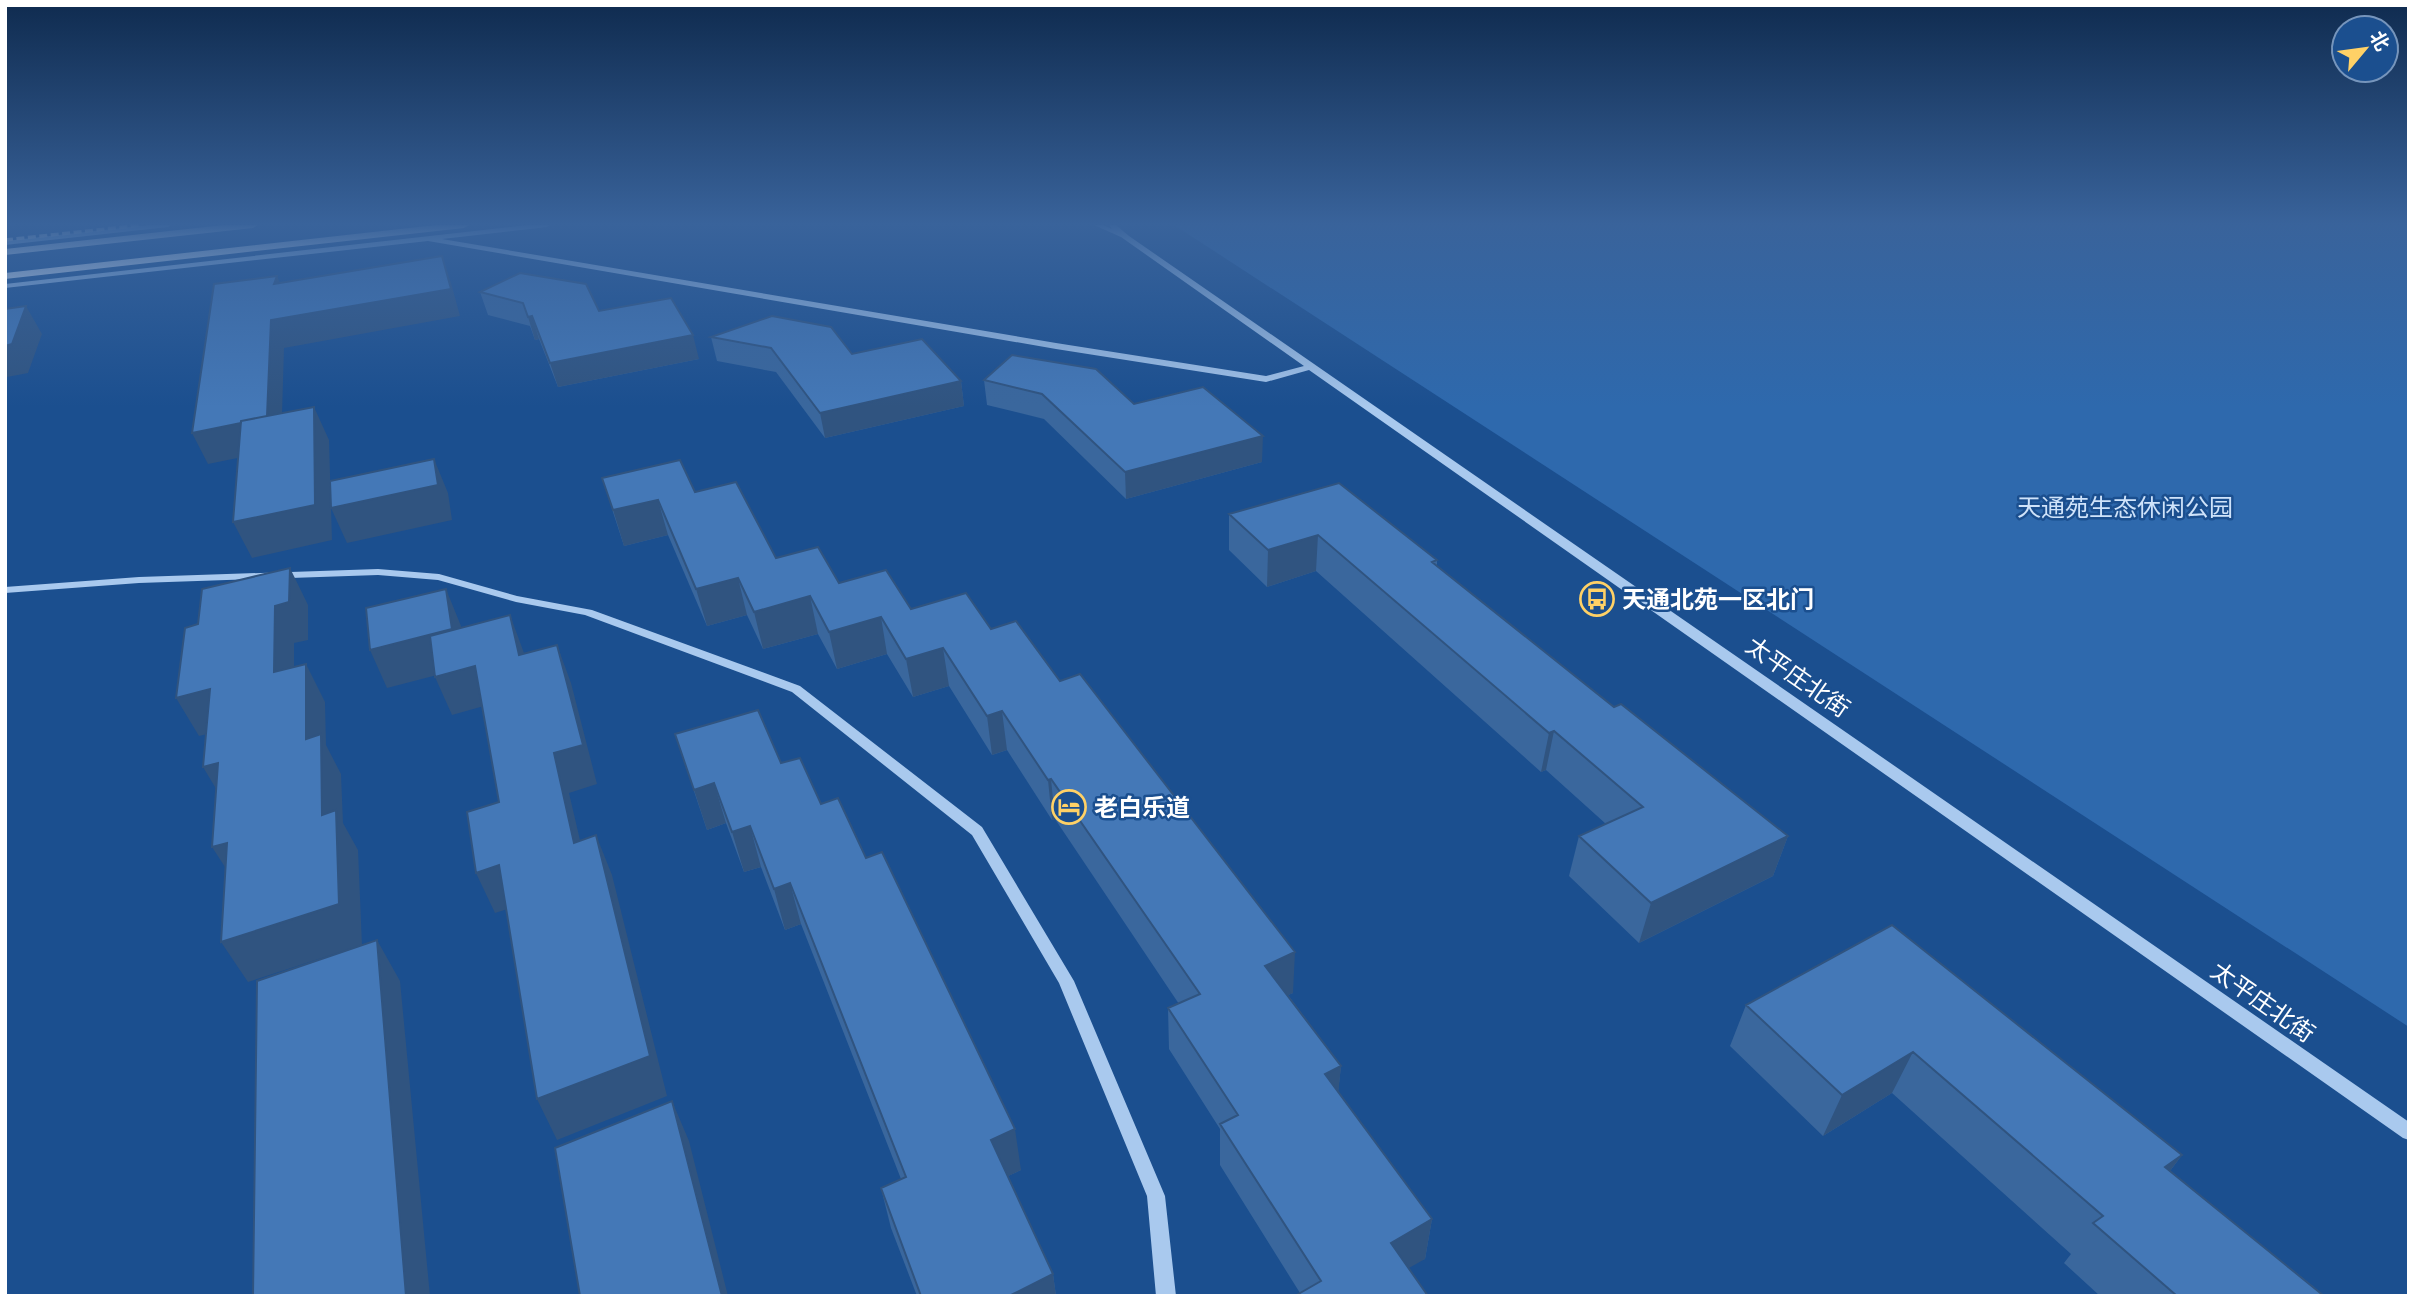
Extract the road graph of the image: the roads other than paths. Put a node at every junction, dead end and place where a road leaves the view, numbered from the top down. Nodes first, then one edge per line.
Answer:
1 (703, 286) edge
2 (1194, 286) edge
3 (1311, 367) junction
4 (5, 590) edge
5 (2409, 1132) edge
6 (1166, 1296) edge

1 - 3 street
2 - 3 street, 太平庄北街
3 - 5 street, 太平庄北街
4 - 6 street

